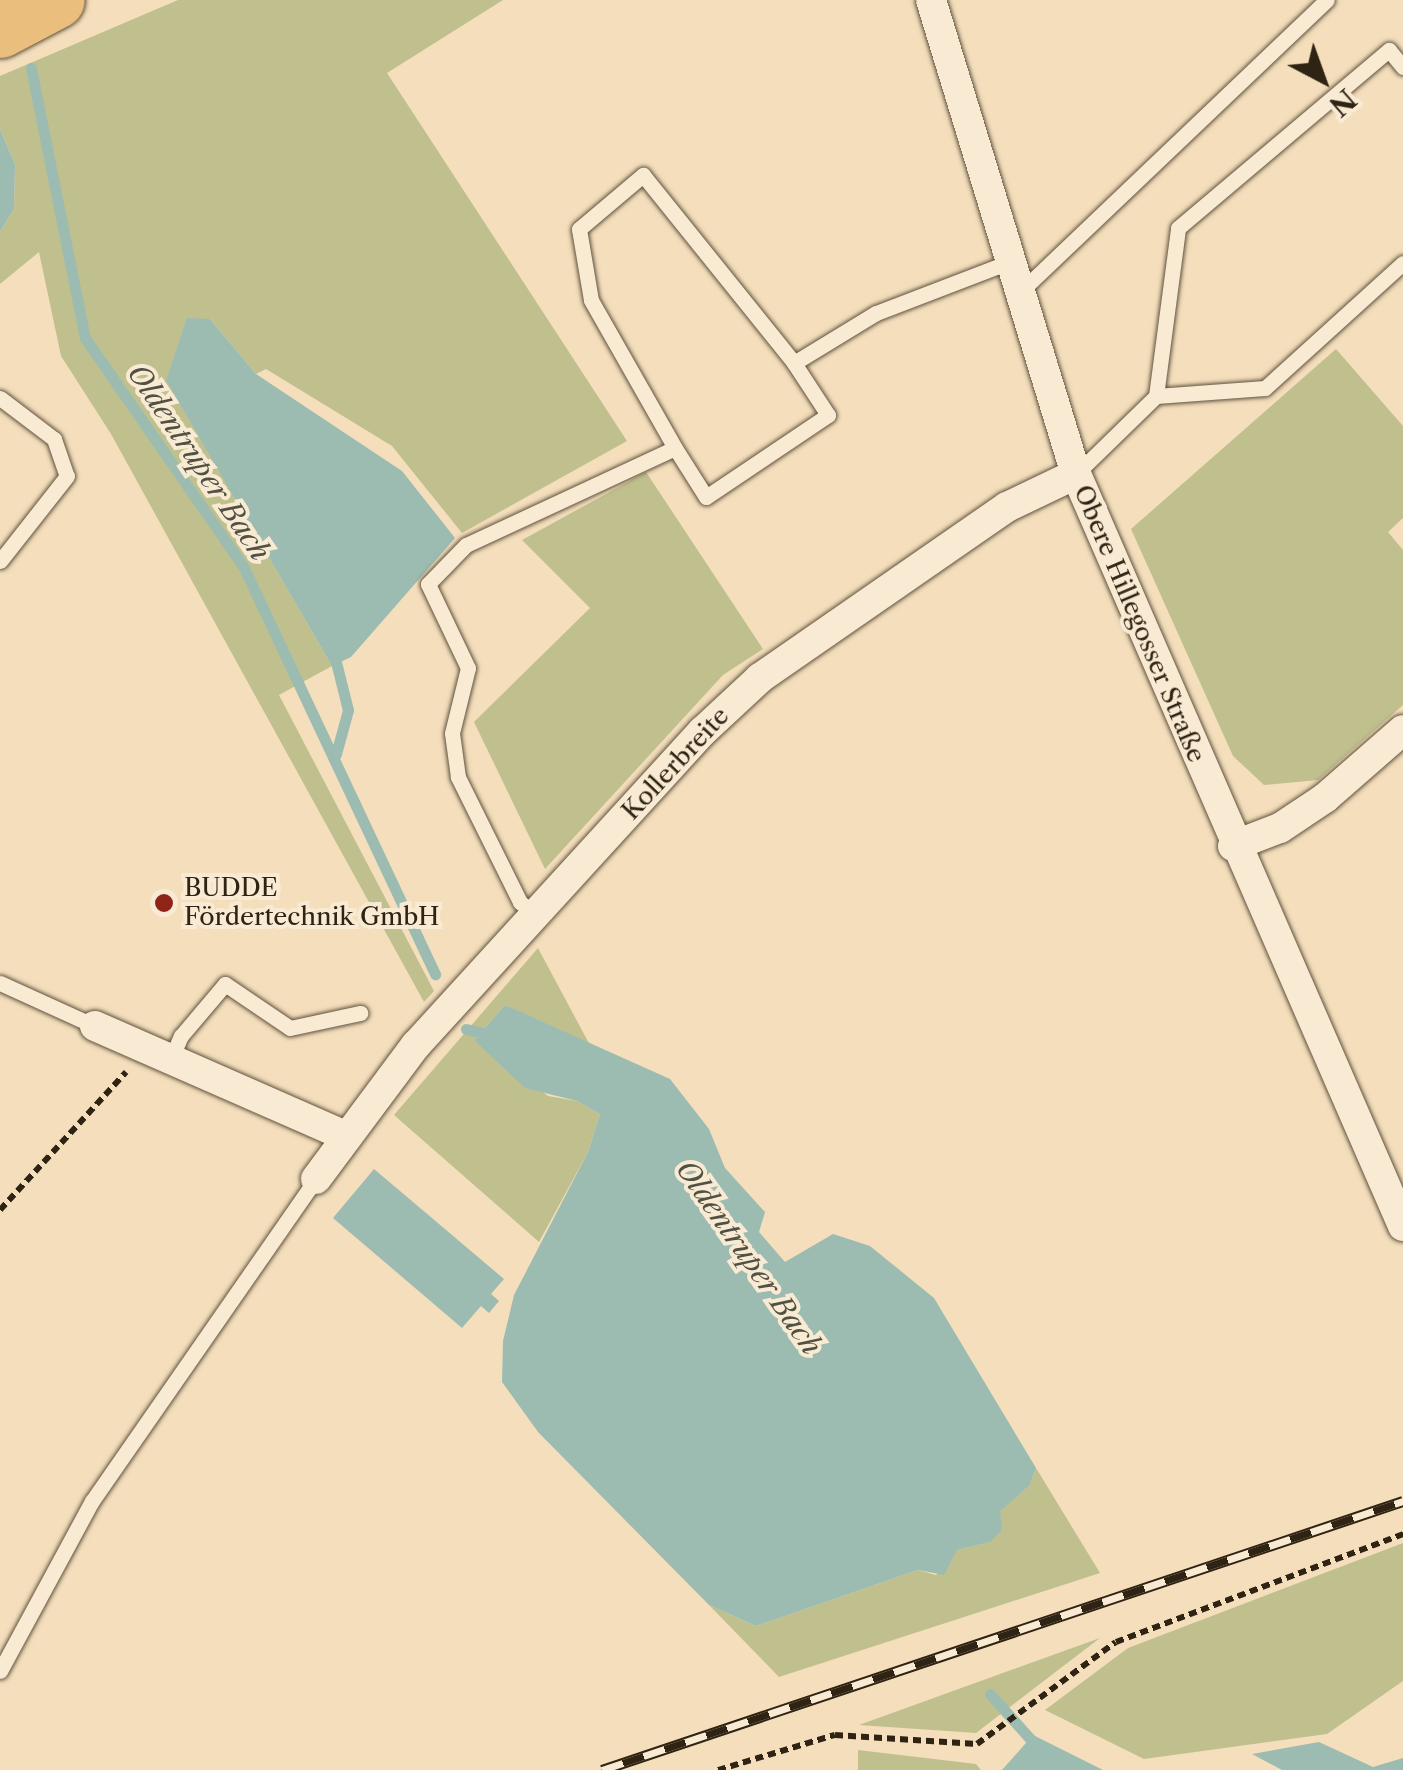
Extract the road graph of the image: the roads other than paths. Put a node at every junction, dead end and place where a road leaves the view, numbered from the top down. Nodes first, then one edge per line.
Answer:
1 (57, 0) edge
2 (932, 0) edge
3 (1327, 0) edge
4 (0, 30) edge
5 (1403, 67) edge
6 (1009, 262) junction
7 (1403, 263) edge
8 (1019, 293) junction
9 (794, 363) junction
10 (1156, 396) junction
11 (0, 398) edge
12 (675, 448) junction
13 (1076, 474) junction
14 (0, 561) edge
15 (1403, 730) edge
16 (1233, 846) junction
17 (537, 916) junction
18 (0, 983) edge
19 (360, 1013) dead end
20 (95, 1026) joint
21 (159, 1054) junction
22 (346, 1136) junction
23 (316, 1180) joint
24 (1403, 1226) edge
25 (0, 1671) edge

1 - 4 highway
2 - 6 street, Obere Hillegosser Straße
3 - 8 lane
5 - 10 lane
6 - 8 street, Obere Hillegosser Straße
6 - 9 lane
7 - 10 lane
8 - 13 street, Obere Hillegosser Straße
9 - 12 lane
9 - 12 lane
10 - 13 lane
11 - 14 lane
12 - 17 lane
13 - 16 street, Obere Hillegosser Straße
13 - 17 street, Kollerbreite
15 - 16 street
16 - 24 street, Obere Hillegosser Straße
17 - 22 street, Kollerbreite
18 - 20 lane
19 - 21 lane
20 - 21 street
21 - 22 street
22 - 23 street, Kollerbreite
23 - 25 lane

